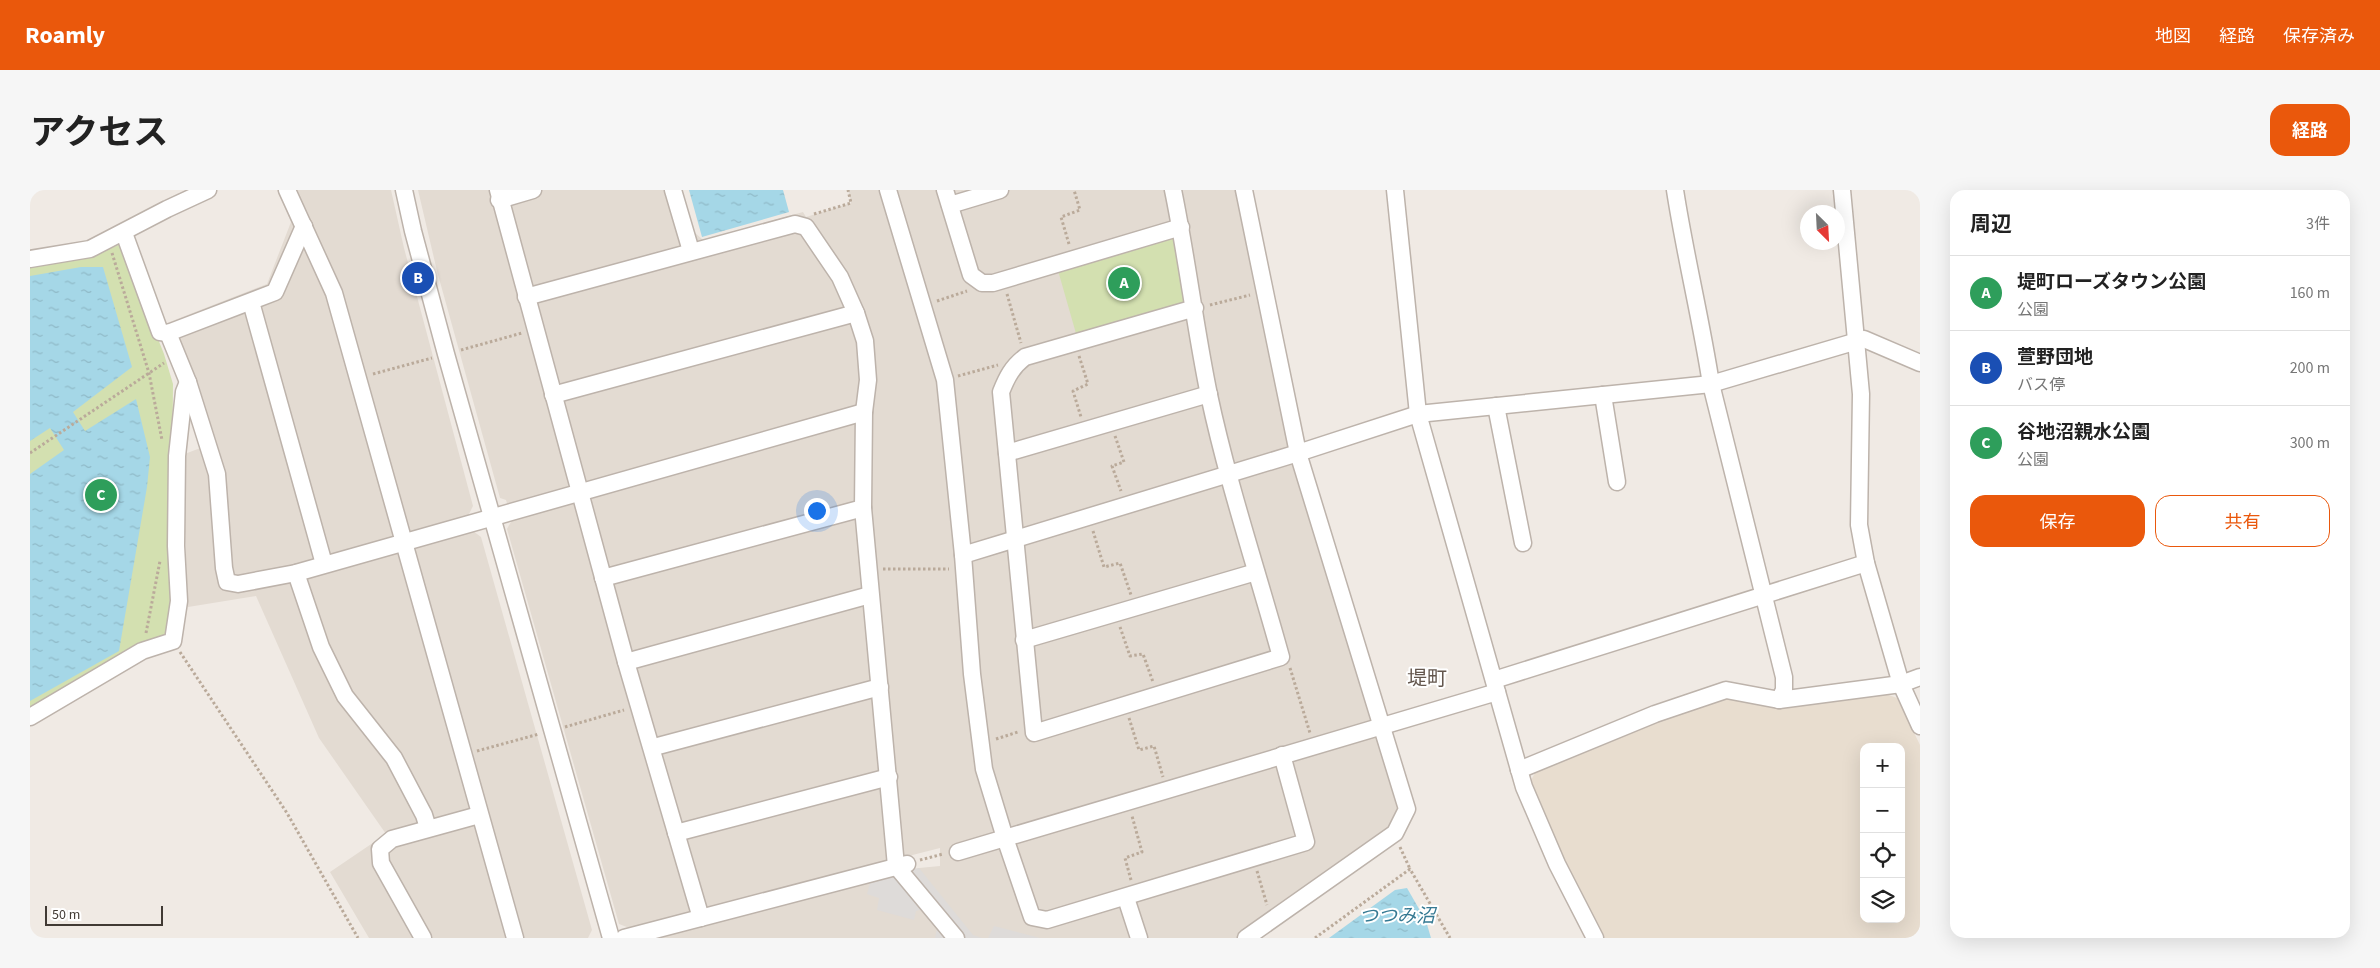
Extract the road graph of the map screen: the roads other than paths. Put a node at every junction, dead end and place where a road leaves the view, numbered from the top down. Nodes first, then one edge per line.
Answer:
1 (208, 190) edge
2 (286, 190) edge
3 (404, 190) edge
4 (533, 190) edge
5 (673, 190) edge
6 (888, 190) edge
7 (1000, 190) edge
8 (1173, 190) edge
9 (1244, 190) edge
10 (1395, 190) edge
11 (1675, 190) edge
12 (1842, 190) edge
13 (499, 195) edge
14 (947, 198) edge
15 (304, 226) junction
16 (1181, 227) junction
17 (124, 233) junction
18 (691, 252) junction
19 (30, 259) edge
20 (526, 297) junction
21 (251, 302) junction
22 (1195, 308) junction
23 (856, 313) junction
24 (168, 333) junction
25 (1856, 340) junction
26 (1920, 363) edge
27 (188, 382) junction
28 (1711, 384) junction
29 (1209, 394) junction
30 (553, 395) junction
31 (1603, 395) junction
32 (1496, 406) junction
33 (864, 412) junction
34 (1418, 414) junction
35 (1007, 453) junction
36 (1298, 453) junction
37 (1228, 473) junction
38 (1617, 482) dead end
39 (580, 493) junction
40 (863, 508) junction
41 (493, 516) junction
42 (1015, 540) junction
43 (403, 541) junction
44 (1523, 543) dead end
45 (964, 562) junction
46 (324, 564) junction
47 (1866, 564) junction
48 (1256, 572) junction
49 (296, 573) junction
50 (603, 578) junction
51 (1764, 594) junction
52 (870, 595) junction
53 (1024, 640) junction
54 (626, 662) junction
55 (1920, 677) edge
56 (1902, 684) junction
57 (1496, 686) junction
58 (880, 688) junction
59 (1779, 700) junction
60 (30, 717) edge
61 (1383, 725) junction
62 (1920, 726) edge
63 (658, 746) dead end
64 (1282, 755) junction
65 (1519, 770) junction
66 (889, 777) junction
67 (479, 815) junction
68 (428, 828) junction
69 (676, 833) junction
70 (1004, 838) junction
71 (958, 852) dead end
72 (902, 865) junction
73 (1131, 896) junction
74 (701, 918) junction
75 (423, 938) edge
76 (515, 938) edge
77 (610, 938) edge
78 (624, 938) edge
79 (956, 938) edge
80 (1138, 938) edge
81 (1246, 938) edge
82 (1595, 938) edge

1 - 17 street
2 - 15 street
3 - 41 street
4 - 13 street
5 - 18 street
6 - 45 street
7 - 14 street
8 - 16 street
9 - 36 street
10 - 34 street
11 - 28 street
12 - 25 street
13 - 20 street
14 - 16 street
15 - 21 street
15 - 43 street
16 - 22 street
17 - 19 street
17 - 24 street
18 - 20 street
18 - 23 street
20 - 30 street
21 - 24 street
21 - 46 street
22 - 29 street
22 - 35 street
23 - 30 street
23 - 33 street
24 - 27 street
25 - 26 street
25 - 28 street
25 - 47 street
27 - 49 street
27 - 60 street
28 - 31 street
28 - 51 street
29 - 35 street
29 - 37 street
30 - 39 street
31 - 32 street
31 - 38 street
32 - 34 street
32 - 44 street
33 - 39 street
33 - 40 street
34 - 36 street
34 - 57 street
35 - 42 street
36 - 37 street
36 - 61 street
37 - 42 street
37 - 48 street
39 - 41 street
39 - 50 street
40 - 50 street
40 - 52 street
41 - 43 street
41 - 77 street
42 - 45 street
42 - 53 street
43 - 46 street
43 - 67 street
45 - 70 street
46 - 49 street
47 - 51 street
47 - 56 street
48 - 53 street
48 - 53 street
49 - 68 street
50 - 54 street
51 - 57 street
51 - 59 street
52 - 54 street
52 - 58 street
54 - 69 street
55 - 56 street
56 - 59 street
56 - 62 street
57 - 61 street
57 - 65 street
58 - 63 street
58 - 66 street
59 - 65 street
61 - 64 street
61 - 81 street
64 - 70 street
64 - 73 street
65 - 82 street
66 - 69 street
66 - 72 street
67 - 68 street
67 - 76 street
68 - 75 street
69 - 74 street
70 - 71 street
70 - 73 street
72 - 74 street
72 - 79 street
73 - 80 street
74 - 78 street

